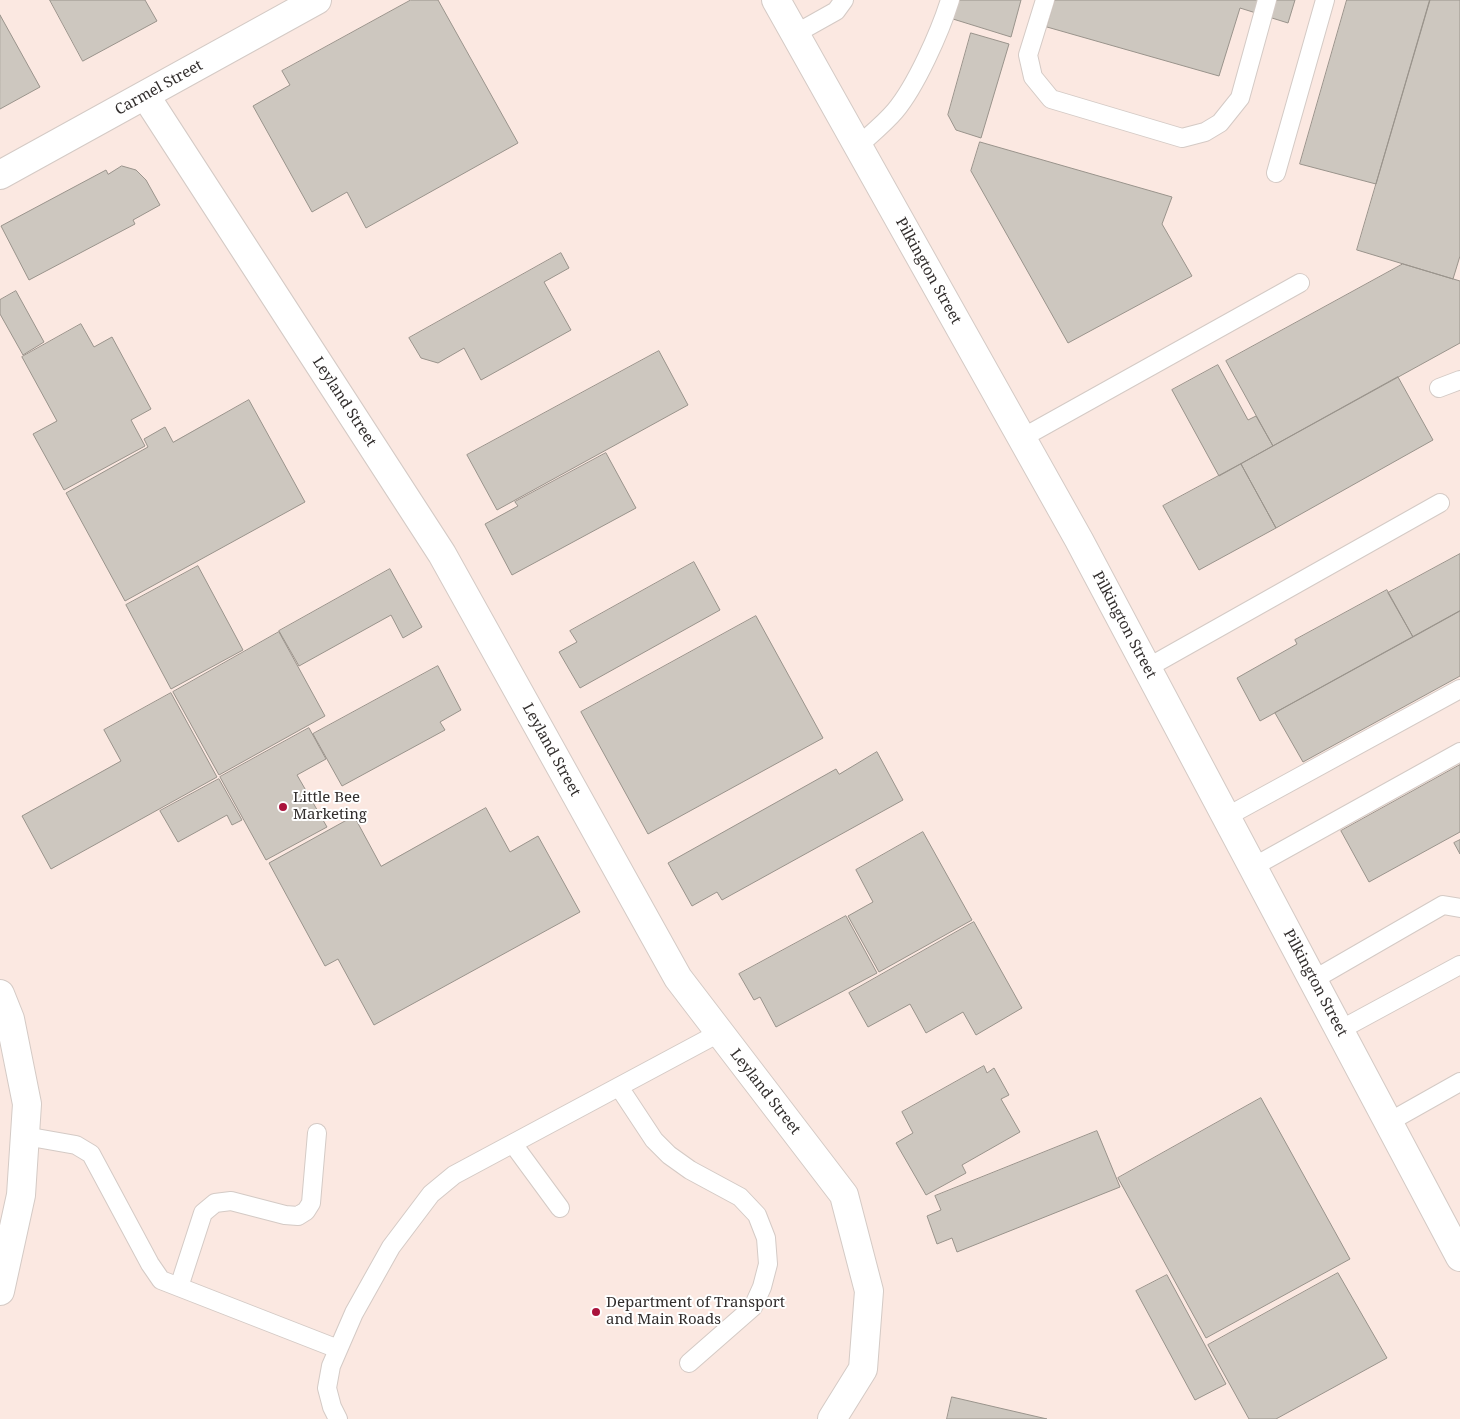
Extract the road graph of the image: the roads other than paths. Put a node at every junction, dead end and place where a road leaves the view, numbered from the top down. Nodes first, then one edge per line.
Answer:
1 (318, 0) edge
2 (776, 0) edge
3 (844, 0) edge
4 (950, 0) edge
5 (1045, 0) edge
6 (1267, 0) edge
7 (1326, 0) edge
8 (795, 34) junction
9 (145, 95) junction
10 (858, 146) junction
11 (1276, 173) dead end
12 (0, 175) edge
13 (1300, 283) dead end
14 (1460, 380) edge
15 (1439, 388) dead end
16 (1022, 438) junction
17 (1440, 503) dead end
18 (1147, 668) junction
19 (1460, 689) edge
20 (1460, 752) edge
21 (1226, 817) junction
22 (1253, 867) junction
23 (1460, 908) edge
24 (1460, 965) edge
25 (1313, 980) junction
26 (0, 994) edge
27 (1340, 1030) junction
28 (720, 1032) junction
29 (1460, 1082) edge
30 (619, 1087) junction
31 (1389, 1122) junction
32 (317, 1133) dead end
33 (25, 1136) junction
34 (513, 1144) junction
35 (560, 1208) dead end
36 (1460, 1257) edge
37 (179, 1287) junction
38 (0, 1291) edge
39 (338, 1349) junction
40 (689, 1363) dead end
41 (338, 1419) edge
42 (832, 1419) edge

1 - 9 street, Carmel Street
2 - 8 street, Pilkington Street
3 - 8 lane
4 - 10 lane
5 - 6 lane
7 - 11 lane
8 - 10 street, Pilkington Street
9 - 12 street, Carmel Street
9 - 28 street, Leyland Street
10 - 16 street, Pilkington Street
13 - 16 lane
14 - 15 lane
16 - 18 street, Pilkington Street
17 - 18 lane
18 - 21 street, Pilkington Street
19 - 21 lane
20 - 22 lane
21 - 22 street, Pilkington Street
22 - 25 street, Pilkington Street
23 - 25 lane
24 - 27 lane
25 - 27 street, Pilkington Street
26 - 33 street
27 - 31 street, Pilkington Street
28 - 30 lane
28 - 42 street, Leyland Street
29 - 31 lane
30 - 34 lane
30 - 40 lane
31 - 36 street, Pilkington Street
32 - 37 lane
33 - 37 lane
33 - 38 street
34 - 35 lane
34 - 39 lane
37 - 39 lane
39 - 41 lane

